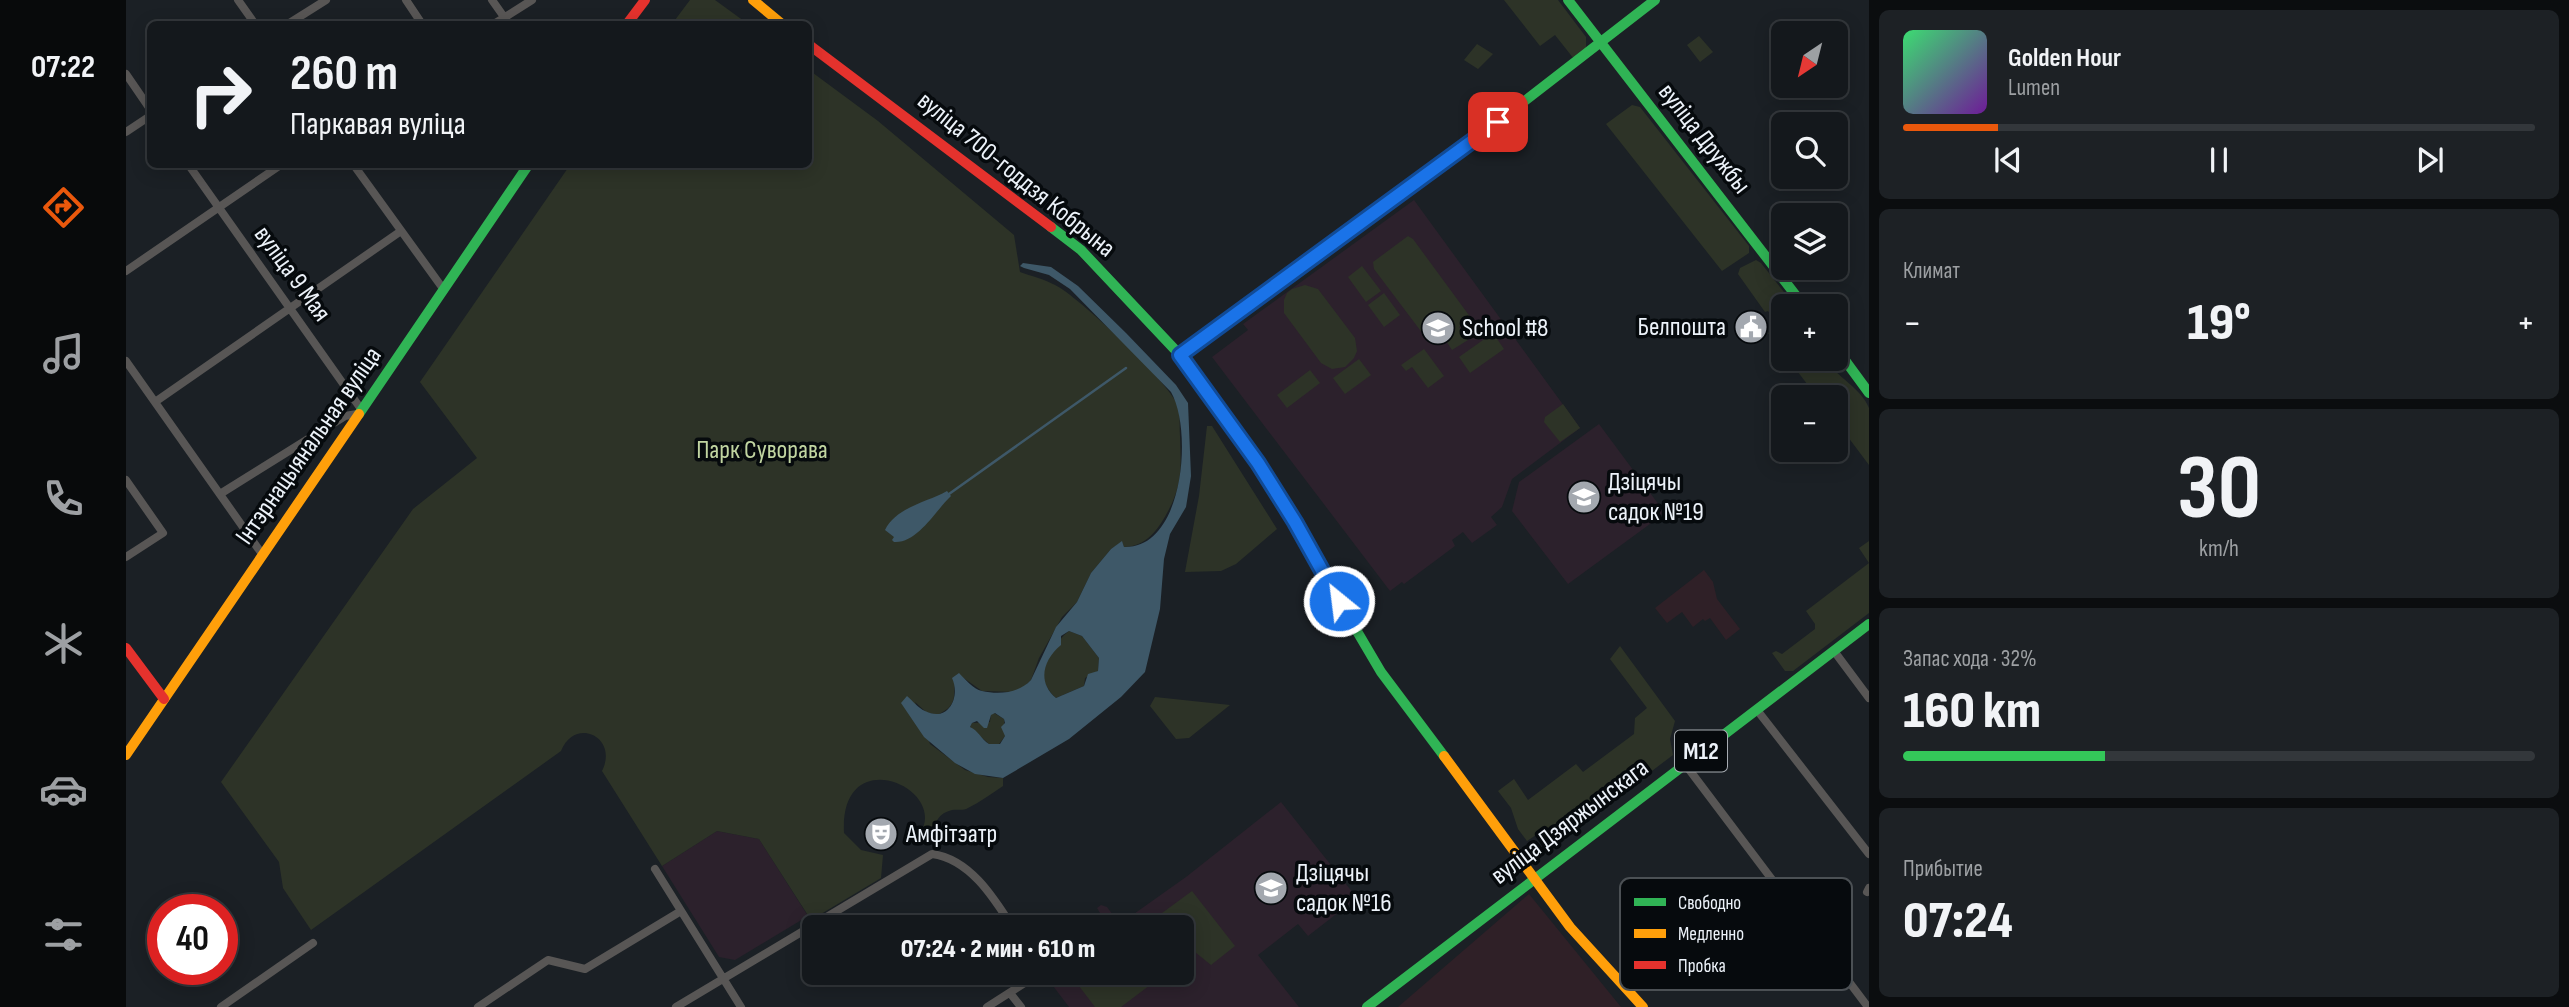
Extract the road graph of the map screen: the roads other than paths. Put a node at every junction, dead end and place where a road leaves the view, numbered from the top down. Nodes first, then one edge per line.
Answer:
1 (238, 0) edge
2 (326, 0) edge
3 (406, 0) edge
4 (492, 0) edge
5 (532, 0) edge
6 (645, 0) edge
7 (753, 0) edge
8 (1568, 0) edge
9 (1655, 0) edge
10 (253, 21) edge
11 (293, 21) edge
12 (420, 21) edge
13 (507, 21) edge
14 (629, 21) edge
15 (778, 21) edge
16 (1601, 43) junction
17 (812, 47) edge
18 (126, 74) edge
19 (147, 105) edge
20 (147, 118) edge
21 (126, 132) edge
22 (191, 168) edge
23 (273, 168) edge
24 (356, 168) edge
25 (525, 168) edge
26 (218, 208) junction
27 (401, 231) junction
28 (126, 271) edge
29 (444, 290) junction
30 (1795, 294) edge
31 (290, 307) junction
32 (1180, 355) junction
33 (126, 361) edge
34 (1848, 364) edge
35 (1869, 393) edge
36 (155, 402) junction
37 (359, 412) junction
38 (126, 481) edge
39 (220, 494) junction
40 (262, 554) junction
41 (126, 557) edge
42 (1869, 624) edge
43 (126, 648) edge
44 (1833, 651) junction
45 (1869, 698) edge
46 (164, 699) junction
47 (1757, 710) junction
48 (126, 755) edge
49 (1685, 764) junction
50 (1869, 853) edge
51 (655, 869) dead end
52 (1534, 878) junction
53 (1771, 878) edge
54 (681, 911) junction
55 (830, 915) edge
56 (1005, 915) edge
57 (802, 932) edge
58 (313, 943) dead end
59 (724, 978) junction
60 (1620, 982) edge
61 (1022, 985) edge
62 (1852, 986) edge
63 (1627, 990) edge
64 (1010, 993) junction
65 (221, 1007) edge
66 (478, 1007) edge
67 (676, 1007) edge
68 (741, 1007) edge
69 (987, 1007) edge
70 (1021, 1007) edge
71 (1367, 1007) edge
72 (1643, 1007) edge
73 (1868, 1007) edge

1 - 10 street
2 - 11 street
3 - 12 street
4 - 13 street
5 - 13 street
6 - 14 main road
7 - 15 main road
8 - 16 main road, вуліца Дружбы
9 - 16 main road
16 - 30 main road, вуліца Дружбы
16 - 32 main road
17 - 32 main road, вуліца 700-годдзя Кобрына
18 - 19 street
20 - 21 street
22 - 26 street, вуліца 9 Мая
23 - 26 street
24 - 27 street
25 - 29 main road, Інтэрнацыянальная вуліца
26 - 28 street
26 - 31 street, вуліца 9 Мая
27 - 29 street
27 - 31 street
29 - 37 main road, Інтэрнацыянальная вуліца
31 - 36 street
31 - 37 street, вуліца 9 Мая
32 - 52 main road, вуліца 700-годдзя Кобрына
33 - 36 street
34 - 35 main road
36 - 39 street
37 - 39 street
37 - 40 main road, Інтэрнацыянальная вуліца
38 - 41 street
39 - 40 street
40 - 46 main road, Інтэрнацыянальная вуліца
42 - 44 main road, вуліца Дзяржынскага / М12
43 - 46 main road
44 - 45 street
44 - 47 main road, вуліца Дзяржынскага / М12
46 - 48 main road, Інтэрнацыянальная вуліца
47 - 49 main road, вуліца Дзяржынскага / М12
47 - 50 street
49 - 52 main road, вуліца Дзяржынскага / М12
49 - 53 street
51 - 54 street
52 - 60 main road, вуліца 700-годдзя Кобрына
52 - 71 main road, вуліца Дзяржынскага / М12
54 - 59 street
54 - 66 street
55 - 56 street
57 - 59 street
58 - 65 street
59 - 67 street
59 - 68 street
61 - 64 street
62 - 73 street
63 - 72 main road, вуліца 700-годдзя Кобрына
64 - 69 street
64 - 70 street

